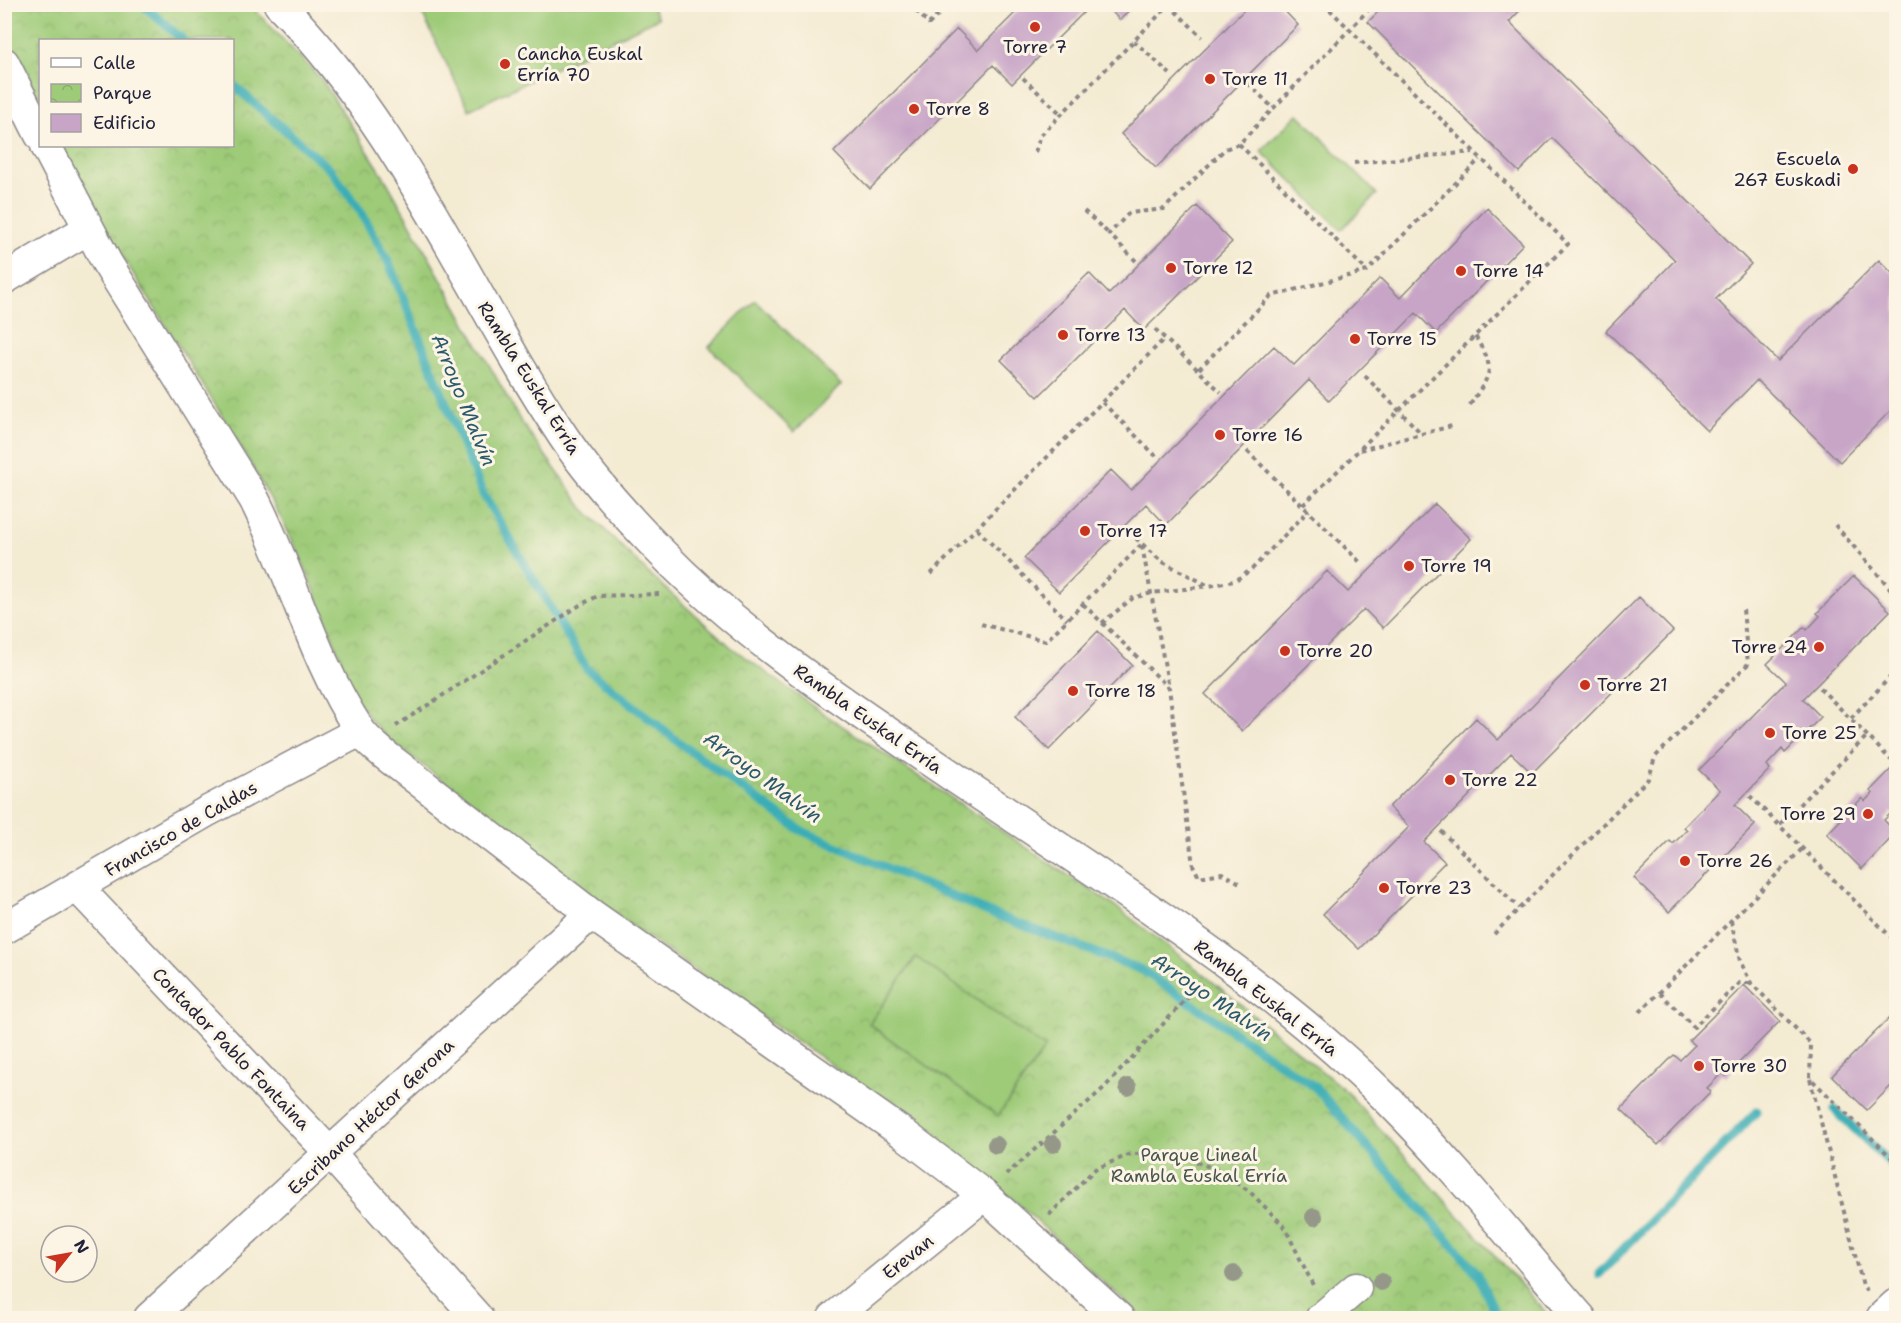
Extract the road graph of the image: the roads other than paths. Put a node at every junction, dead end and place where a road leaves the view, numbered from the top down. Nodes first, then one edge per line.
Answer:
1 (279, 4) edge
2 (4, 63) edge
3 (39, 133) edge
4 (47, 147) edge
5 (88, 229) junction
6 (4, 279) edge
7 (360, 731) junction
8 (78, 888) junction
9 (591, 914) junction
10 (4, 929) edge
11 (331, 1154) junction
12 (984, 1195) junction
13 (1356, 1288) dead end
14 (1325, 1315) edge
15 (149, 1318) edge
16 (478, 1318) edge
17 (832, 1318) edge
18 (1119, 1318) edge
19 (1581, 1318) edge

1 - 19 street, Rambla Euskal Erría
2 - 3 street
4 - 5 street
5 - 6 street
5 - 7 street
7 - 8 street, Francisco de Caldas
7 - 9 street
8 - 10 street, Francisco de Caldas
8 - 11 street, Contador Pablo Fontaina
9 - 11 street, Escribano Héctor Gerona
9 - 12 street
11 - 15 street, Escribano Héctor Gerona
11 - 16 street, Contador Pablo Fontaina
12 - 17 street, Erevan
12 - 18 street
13 - 14 street

